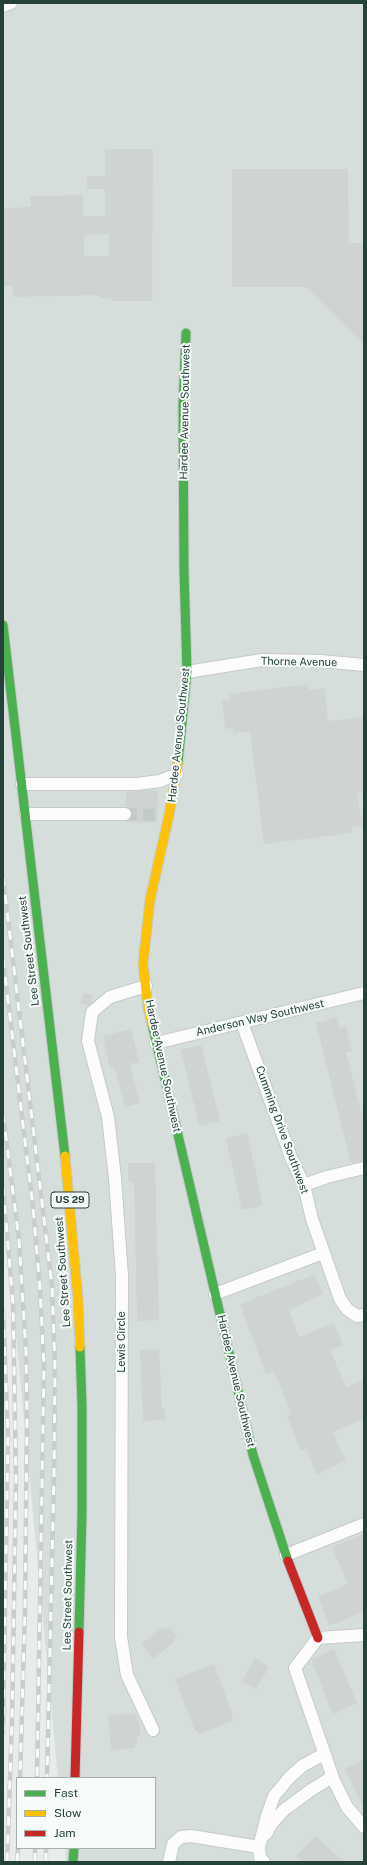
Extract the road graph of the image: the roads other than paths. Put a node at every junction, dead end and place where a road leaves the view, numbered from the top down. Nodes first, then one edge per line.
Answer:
1 (11, 3) edge
2 (3, 6) edge
3 (186, 333) dead end
4 (3, 625) edge
5 (364, 665) edge
6 (187, 672) junction
7 (177, 774) junction
8 (22, 784) junction
9 (26, 814) junction
10 (125, 814) tunnel mouth
11 (146, 986) junction
12 (364, 993) edge
13 (242, 1023) junction
14 (156, 1043) junction
15 (364, 1168) edge
16 (304, 1185) junction
17 (323, 1254) junction
18 (215, 1294) junction
19 (364, 1315) edge
20 (364, 1524) edge
21 (286, 1555) junction
22 (364, 1635) edge
23 (318, 1638) junction
24 (153, 1730) dead end
25 (324, 1754) junction
26 (75, 1777) edge
27 (332, 1778) junction
28 (364, 1827) edge
29 (259, 1847) junction
30 (74, 1849) edge
31 (73, 1862) edge
32 (169, 1862) edge
33 (264, 1862) edge

1 - 2 street
3 - 6 street, Hardee Avenue Southwest
4 - 8 street, Lee Street Southwest / US 29
5 - 6 street, Thorne Avenue
6 - 7 street, Hardee Avenue Southwest
7 - 8 street
7 - 11 street, Hardee Avenue Southwest
8 - 9 street, Lee Street Southwest / US 29
9 - 10 street
9 - 26 street, Lee Street Southwest / US 29
11 - 14 street, Hardee Avenue Southwest
11 - 24 street, Lewis Circle
12 - 13 street, Anderson Way Southwest
13 - 14 street, Anderson Way Southwest
13 - 16 street, Cumming Drive Southwest
14 - 18 street, Hardee Avenue Southwest
15 - 16 street
16 - 17 street, Cumming Drive Southwest
17 - 18 street
17 - 19 street, Cumming Drive Southwest
18 - 21 street, Hardee Avenue Southwest
20 - 21 street
21 - 23 street, Hardee Avenue Southwest
22 - 23 street
23 - 25 street
25 - 27 street
25 - 29 street
27 - 28 street
27 - 29 street
29 - 32 street
29 - 33 street
30 - 31 street

